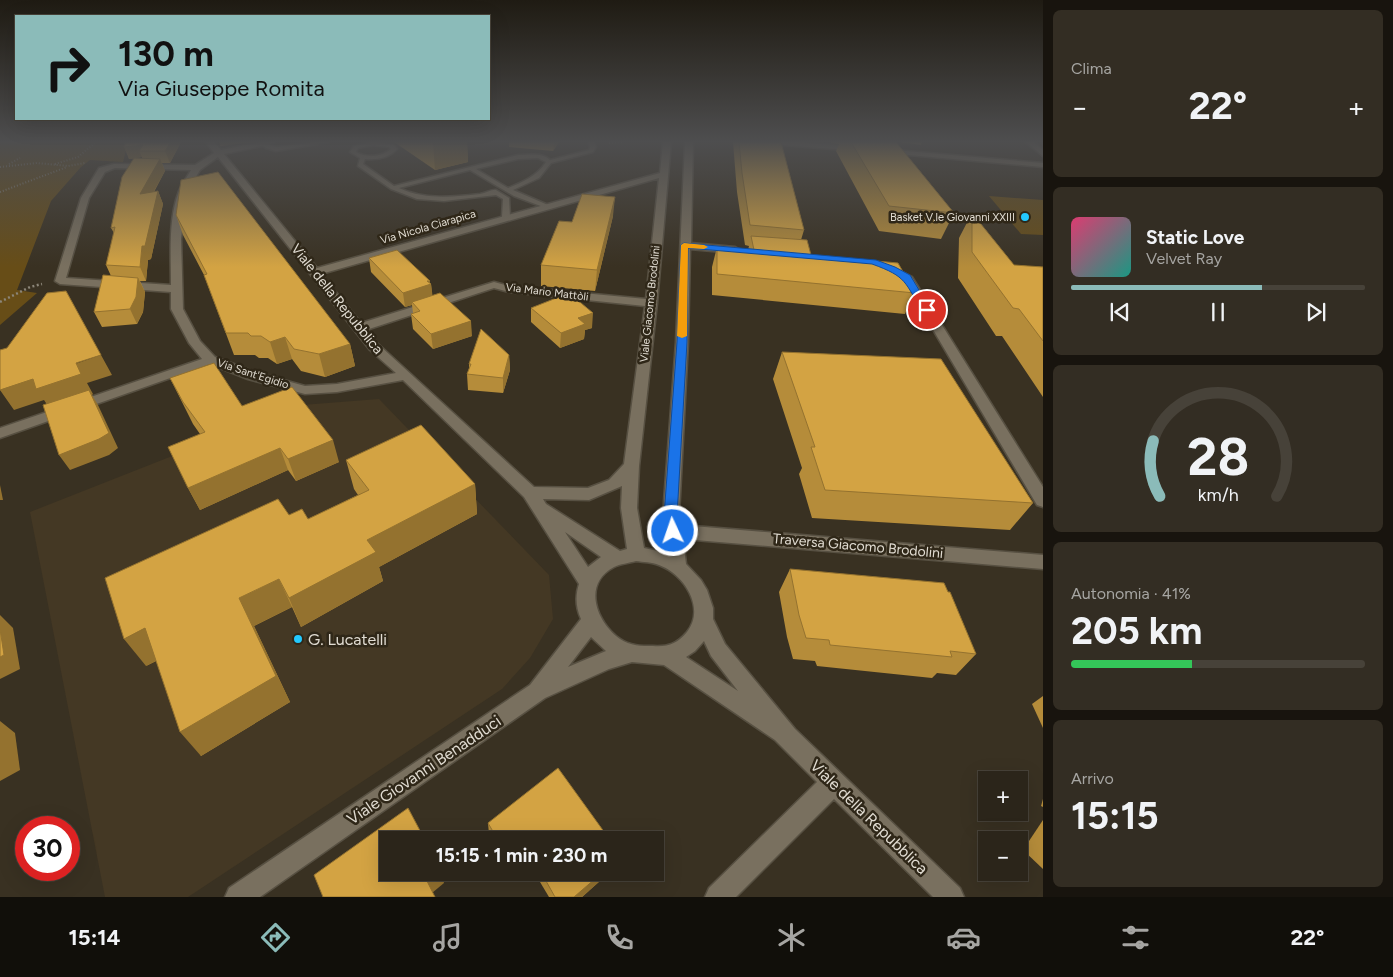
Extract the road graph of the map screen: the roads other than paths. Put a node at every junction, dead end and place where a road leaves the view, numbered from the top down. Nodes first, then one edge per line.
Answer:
1 (94, 184) edge
2 (188, 184) edge
3 (244, 184) edge
4 (387, 184) edge
5 (409, 184) edge
6 (483, 184) edge
7 (497, 184) edge
8 (521, 184) edge
9 (628, 184) edge
10 (663, 184) edge
11 (687, 184) edge
12 (393, 188) junction
13 (508, 190) junction
14 (498, 193) junction
15 (546, 206) junction
16 (506, 217) junction
17 (684, 245) junction
18 (744, 251) edge
19 (873, 262) edge
20 (315, 272) junction
21 (178, 290) junction
22 (651, 303) junction
23 (360, 328) junction
24 (210, 360) junction
25 (406, 374) junction
26 (0, 433) edge
27 (631, 466) junction
28 (530, 493) junction
29 (1043, 501) edge
30 (541, 508) junction
31 (673, 531) junction
32 (636, 554) junction
33 (616, 557) junction
34 (1043, 562) edge
35 (678, 567) junction
36 (588, 582) junction
37 (704, 620) junction
38 (591, 622) junction
39 (630, 654) junction
40 (667, 656) junction
41 (537, 692) junction
42 (787, 737) junction
43 (833, 783) junction
44 (238, 897) edge
45 (718, 897) edge
46 (951, 897) edge

1 - 21 street
2 - 21 street, Via Sant'Egidio
3 - 20 street, Viale della Repubblica
4 - 12 lane
5 - 12 lane
6 - 14 lane
7 - 13 lane
8 - 13 lane
9 - 15 street, Via Nicola Ciarapica
10 - 22 street, Viale Giacomo Brodolini
11 - 17 street
12 - 14 lane
13 - 15 lane
14 - 16 lane
15 - 16 street, Via Nicola Ciarapica
16 - 20 street, Via Nicola Ciarapica
17 - 18 street
17 - 31 street
19 - 29 street
20 - 23 street, Viale della Repubblica
21 - 24 street, Via Sant'Egidio
22 - 23 street, Via Mario Mattòli
22 - 27 street, Viale Giacomo Brodolini
23 - 25 street, Viale della Repubblica
24 - 25 street, Via Sant'Egidio
24 - 26 street
25 - 28 street, Viale della Repubblica
27 - 28 street
27 - 32 street, Viale Giacomo Brodolini
28 - 30 street, Viale della Repubblica
30 - 33 street, Viale della Repubblica
30 - 36 street, Viale della Repubblica
31 - 34 street, Traversa Giacomo Brodolini
31 - 35 street
32 - 33 street
32 - 35 street
33 - 36 street
35 - 37 street
36 - 38 street
37 - 40 street
37 - 42 street, Viale della Repubblica
38 - 39 street
38 - 41 street, Viale Giovanni Benadduci
39 - 40 street
39 - 41 street
40 - 42 street, Viale della Repubblica
41 - 44 street, Viale Giovanni Benadduci
42 - 43 street, Viale della Repubblica
43 - 45 street
43 - 46 street, Viale della Repubblica

